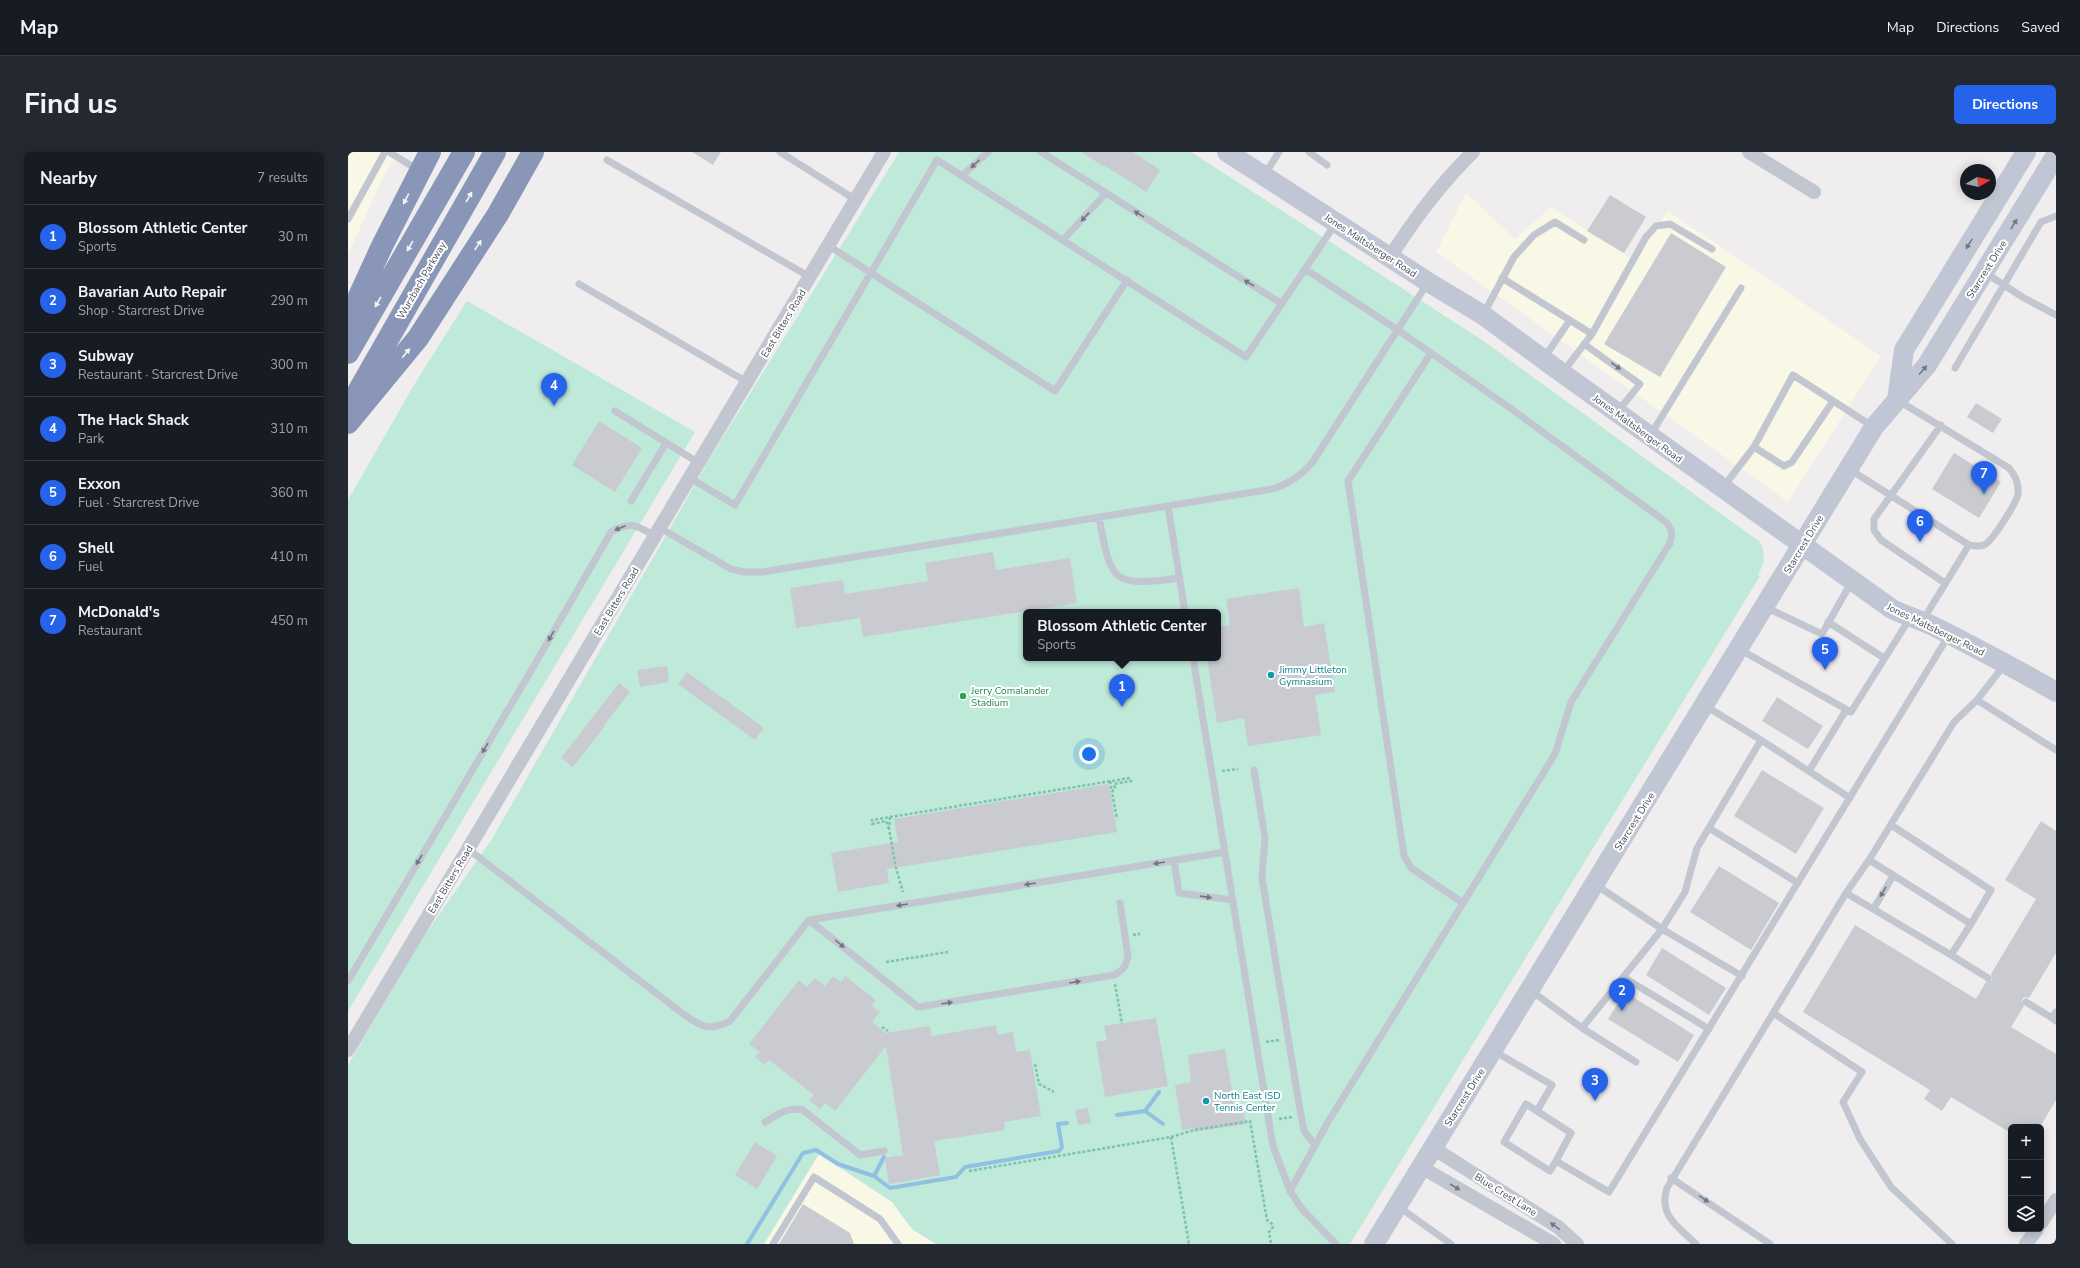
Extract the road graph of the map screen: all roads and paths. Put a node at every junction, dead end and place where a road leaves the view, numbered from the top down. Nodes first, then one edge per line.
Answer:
1 (385, 152) edge
2 (389, 152) edge
3 (430, 152) edge
4 (464, 152) edge
5 (495, 152) edge
6 (533, 152) edge
7 (780, 152) edge
8 (988, 152) edge
9 (1041, 152) edge
10 (1227, 152) edge
11 (1279, 152) edge
12 (1309, 152) edge
13 (1473, 152) edge
14 (1749, 152) edge
15 (2026, 152) edge
16 (881, 153) edge
17 (2056, 155) edge
18 (607, 160) dead end
19 (1327, 165) dead end
20 (420, 172) junction
21 (962, 176) junction
22 (1264, 176) junction
23 (1814, 192) dead end
24 (1106, 193) junction
25 (856, 200) junction
26 (350, 211) edge
27 (2056, 216) edge
28 (348, 219) edge
29 (1336, 223) junction
30 (1063, 240) junction
31 (1584, 240) dead end
32 (829, 246) junction
33 (1712, 249) dead end
34 (1390, 257) junction
35 (1305, 269) junction
36 (1984, 272) junction
37 (871, 273) junction
38 (810, 277) junction
39 (1502, 278) junction
40 (1126, 280) junction
41 (1428, 282) junction
42 (579, 284) dead end
43 (2003, 284) junction
44 (1741, 288) dead end
45 (1282, 304) junction
46 (1483, 315) junction
47 (2056, 315) edge
48 (348, 320) edge
49 (1570, 320) junction
50 (1398, 330) junction
51 (1592, 334) junction
52 (1584, 344) junction
53 (348, 353) edge
54 (1431, 353) junction
55 (1543, 360) junction
56 (1955, 368) dead end
57 (1562, 373) junction
58 (747, 382) junction
59 (1897, 400) junction
60 (1833, 401) junction
61 (348, 409) edge
62 (615, 411) dead end
63 (1617, 412) junction
64 (348, 423) edge
65 (1941, 425) junction
66 (1874, 427) junction
67 (1649, 436) junction
68 (666, 443) junction
69 (1754, 447) junction
70 (699, 463) junction
71 (1849, 468) junction
72 (690, 478) junction
73 (1722, 488) junction
74 (1891, 497) junction
75 (631, 501) dead end
76 (1168, 506) junction
77 (1099, 518) junction
78 (657, 532) junction
79 (1802, 545) junction
80 (1968, 545) junction
81 (1180, 578) junction
82 (1852, 580) junction
83 (1946, 583) junction
84 (1765, 606) junction
85 (1185, 609) edge
86 (1916, 620) junction
87 (1828, 622) junction
88 (1950, 635) junction
89 (1739, 649) junction
90 (1884, 658) junction
91 (1193, 661) edge
92 (2006, 662) junction
93 (2056, 692) edge
94 (1977, 700) junction
95 (1704, 705) junction
96 (1846, 710) junction
97 (1761, 740) junction
98 (2056, 750) edge
99 (1238, 768) dead end
100 (1254, 770) dead end
101 (1222, 771) dead end
102 (1809, 771) junction
103 (1110, 781) junction
104 (1112, 792) junction
105 (1850, 798) junction
106 (890, 817) junction
107 (1117, 819) dead end
108 (1891, 825) junction
109 (1709, 828) junction
110 (889, 829) junction
111 (468, 849) junction
112 (1225, 852) junction
113 (1174, 860) junction
114 (1869, 860) junction
115 (1893, 876) junction
116 (1798, 883) junction
117 (1595, 884) junction
118 (903, 892) dead end
119 (1846, 893) junction
120 (1233, 900) junction
121 (1120, 903) dead end
122 (1463, 903) junction
123 (1874, 908) junction
124 (809, 920) junction
125 (1971, 924) junction
126 (1662, 929) junction
127 (948, 952) dead end
128 (1951, 955) junction
129 (886, 962) dead end
130 (1114, 975) junction
131 (1742, 976) junction
132 (1623, 977) junction
133 (1988, 978) dead end
134 (348, 981) edge
135 (1530, 990) junction
136 (2026, 1002) dead end
137 (1773, 1013) junction
138 (2055, 1017) edge
139 (1122, 1024) dead end
140 (882, 1027) dead end
141 (1582, 1028) junction
142 (1709, 1029) junction
143 (888, 1031) dead end
144 (1282, 1040) dead end
145 (1266, 1042) dead end
146 (348, 1050) edge
147 (1493, 1050) junction
148 (1636, 1062) dead end
149 (1035, 1064) dead end
150 (1054, 1092) dead end
151 (1537, 1111) junction
152 (1295, 1116) dead end
153 (1279, 1119) dead end
154 (765, 1122) dead end
155 (1171, 1137) junction
156 (1315, 1145) junction
157 (1433, 1148) junction
158 (884, 1151) dead end
159 (1556, 1161) junction
160 (1421, 1167) junction
161 (969, 1171) dead end
162 (1671, 1178) junction
163 (1290, 1191) junction
164 (2056, 1200) edge
165 (1397, 1206) junction
166 (2044, 1218) edge
167 (2035, 1232) edge
168 (773, 1244) edge
169 (898, 1244) edge
170 (1189, 1244) edge
171 (1271, 1244) edge
172 (1336, 1244) edge
173 (1374, 1244) edge
174 (1451, 1244) edge
175 (1554, 1244) edge
176 (1576, 1244) edge
177 (1696, 1244) edge
178 (1770, 1244) edge
179 (1952, 1244) edge
180 (2026, 1244) edge

1 - 26 lane
2 - 20 lane
3 - 20 highway
4 -> 53 highway
61 -> 5 highway, Wurzbach Parkway
64 -> 6 highway
7 - 25 lane
8 -> 21 lane
9 - 24 lane
10 - 22 main road, Jones Maltsberger Road
11 - 22 lane
12 - 19 lane
13 - 34 street
14 - 23 street
15 -> 59 main road
16 - 25 street, East Bitters Road
36 -> 17 main road, Starcrest Drive
18 - 38 lane
20 -> 48 highway
21 - 30 lane
21 - 37 lane
22 - 29 main road, Jones Maltsberger Road
24 -> 30 lane
45 -> 24 lane
25 - 32 street, East Bitters Road
26 - 28 lane
27 - 43 lane
29 - 34 main road, Jones Maltsberger Road
29 - 35 lane
30 - 40 lane
31 - 39 lane
32 - 37 lane
32 - 38 street, East Bitters Road
33 - 51 lane
34 - 41 main road, Jones Maltsberger Road
35 - 45 lane
35 - 50 lane
36 - 43 lane
59 -> 36 main road, Starcrest Drive
37 - 40 lane
37 - 72 lane
38 - 58 street, East Bitters Road
39 - 46 lane
39 - 49 lane
40 - 45 lane
41 - 46 main road, Jones Maltsberger Road
41 - 50 lane
42 - 58 lane
43 - 47 lane
43 - 56 lane
44 - 67 lane
46 - 55 main road, Jones Maltsberger Road
49 - 51 lane
49 - 55 lane
50 - 54 lane
50 - 76 lane
51 - 52 lane
52 - 57 lane
52 -> 63 lane
54 - 122 lane
54 - 122 lane
55 - 57 main road, Jones Maltsberger Road
57 - 63 main road, Jones Maltsberger Road
58 - 70 street, East Bitters Road
59 - 65 lane
59 - 66 main road, Starcrest Drive
60 - 66 lane
60 - 69 lane
60 - 69 lane
62 - 68 lane
63 - 67 main road, Jones Maltsberger Road
65 - 74 lane
65 - 80 lane
66 - 71 main road, Starcrest Drive
67 - 73 main road, Jones Maltsberger Road
68 - 70 lane
68 - 75 lane
69 - 73 lane
70 - 72 street, East Bitters Road
71 - 74 lane
71 - 79 main road, Starcrest Drive
72 - 78 street, East Bitters Road
73 - 79 main road, Jones Maltsberger Road
74 - 80 lane
74 - 83 lane
76 - 77 lane
76 - 81 lane
77 - 78 lane
77 - 81 lane
78 - 111 street, East Bitters Road
78 -> 134 lane
79 - 82 main road, Jones Maltsberger Road
79 - 84 main road, Starcrest Drive
80 - 83 lane
81 - 85 lane
82 - 86 main road, Jones Maltsberger Road
82 - 87 lane
83 - 86 lane
84 - 87 lane
84 - 89 main road, Starcrest Drive
86 - 88 main road, Jones Maltsberger Road
86 - 90 lane
87 - 90 lane
88 - 92 main road, Jones Maltsberger Road
88 - 105 lane
89 - 95 main road, Starcrest Drive
89 - 96 lane
90 - 96 lane
91 - 112 lane
92 - 93 main road, Jones Maltsberger Road
92 - 94 lane
94 - 98 lane
94 - 108 lane
95 - 97 lane
95 - 117 main road, Starcrest Drive
96 - 102 lane
97 - 102 lane
97 - 109 lane
99 - 101 path
100 - 156 lane
102 - 105 lane
103 - 104 path
103 - 104 path
103 - 106 path
104 - 107 path
105 - 116 lane
106 - 110 path
106 - 110 path
108 - 114 lane
108 - 125 lane
109 - 116 lane
109 - 126 lane
110 - 118 path
111 - 124 lane
111 - 146 street, East Bitters Road
112 - 113 lane
112 - 120 lane
113 -> 120 lane
113 -> 124 lane
114 - 115 lane
114 - 119 lane
115 -> 123 lane
115 - 125 lane
116 - 131 lane
117 - 126 lane
117 - 135 main road, Starcrest Drive
119 - 123 lane
119 - 137 lane
120 - 163 lane
121 - 130 lane
122 - 156 lane
123 - 128 lane
124 -> 130 lane
125 - 128 lane
126 - 131 lane
126 - 132 lane
127 - 129 path
128 - 133 lane
130 - 139 path
131 - 142 lane
132 - 141 lane
132 - 142 lane
135 - 141 lane
135 - 147 main road, Starcrest Drive
136 - 138 lane
137 - 162 lane
137 - 179 lane
140 - 143 path
141 - 148 lane
142 - 159 lane
144 - 145 path
147 - 151 lane
147 - 157 main road, Starcrest Drive
149 - 150 path
151 - 159 lane
151 - 159 lane
152 - 153 path
154 - 158 lane
155 - 161 path
155 - 170 path
155 - 171 path
156 - 163 lane
157 - 160 main road, Starcrest Drive
176 -> 157 street, Blue Crest Lane
160 - 165 main road, Starcrest Drive
160 -> 175 street, Blue Crest Lane
162 - 177 lane
162 -> 178 lane
163 - 172 lane
164 - 166 street
165 - 173 main road, Starcrest Drive
165 - 174 lane
167 - 180 street
168 - 169 lane

